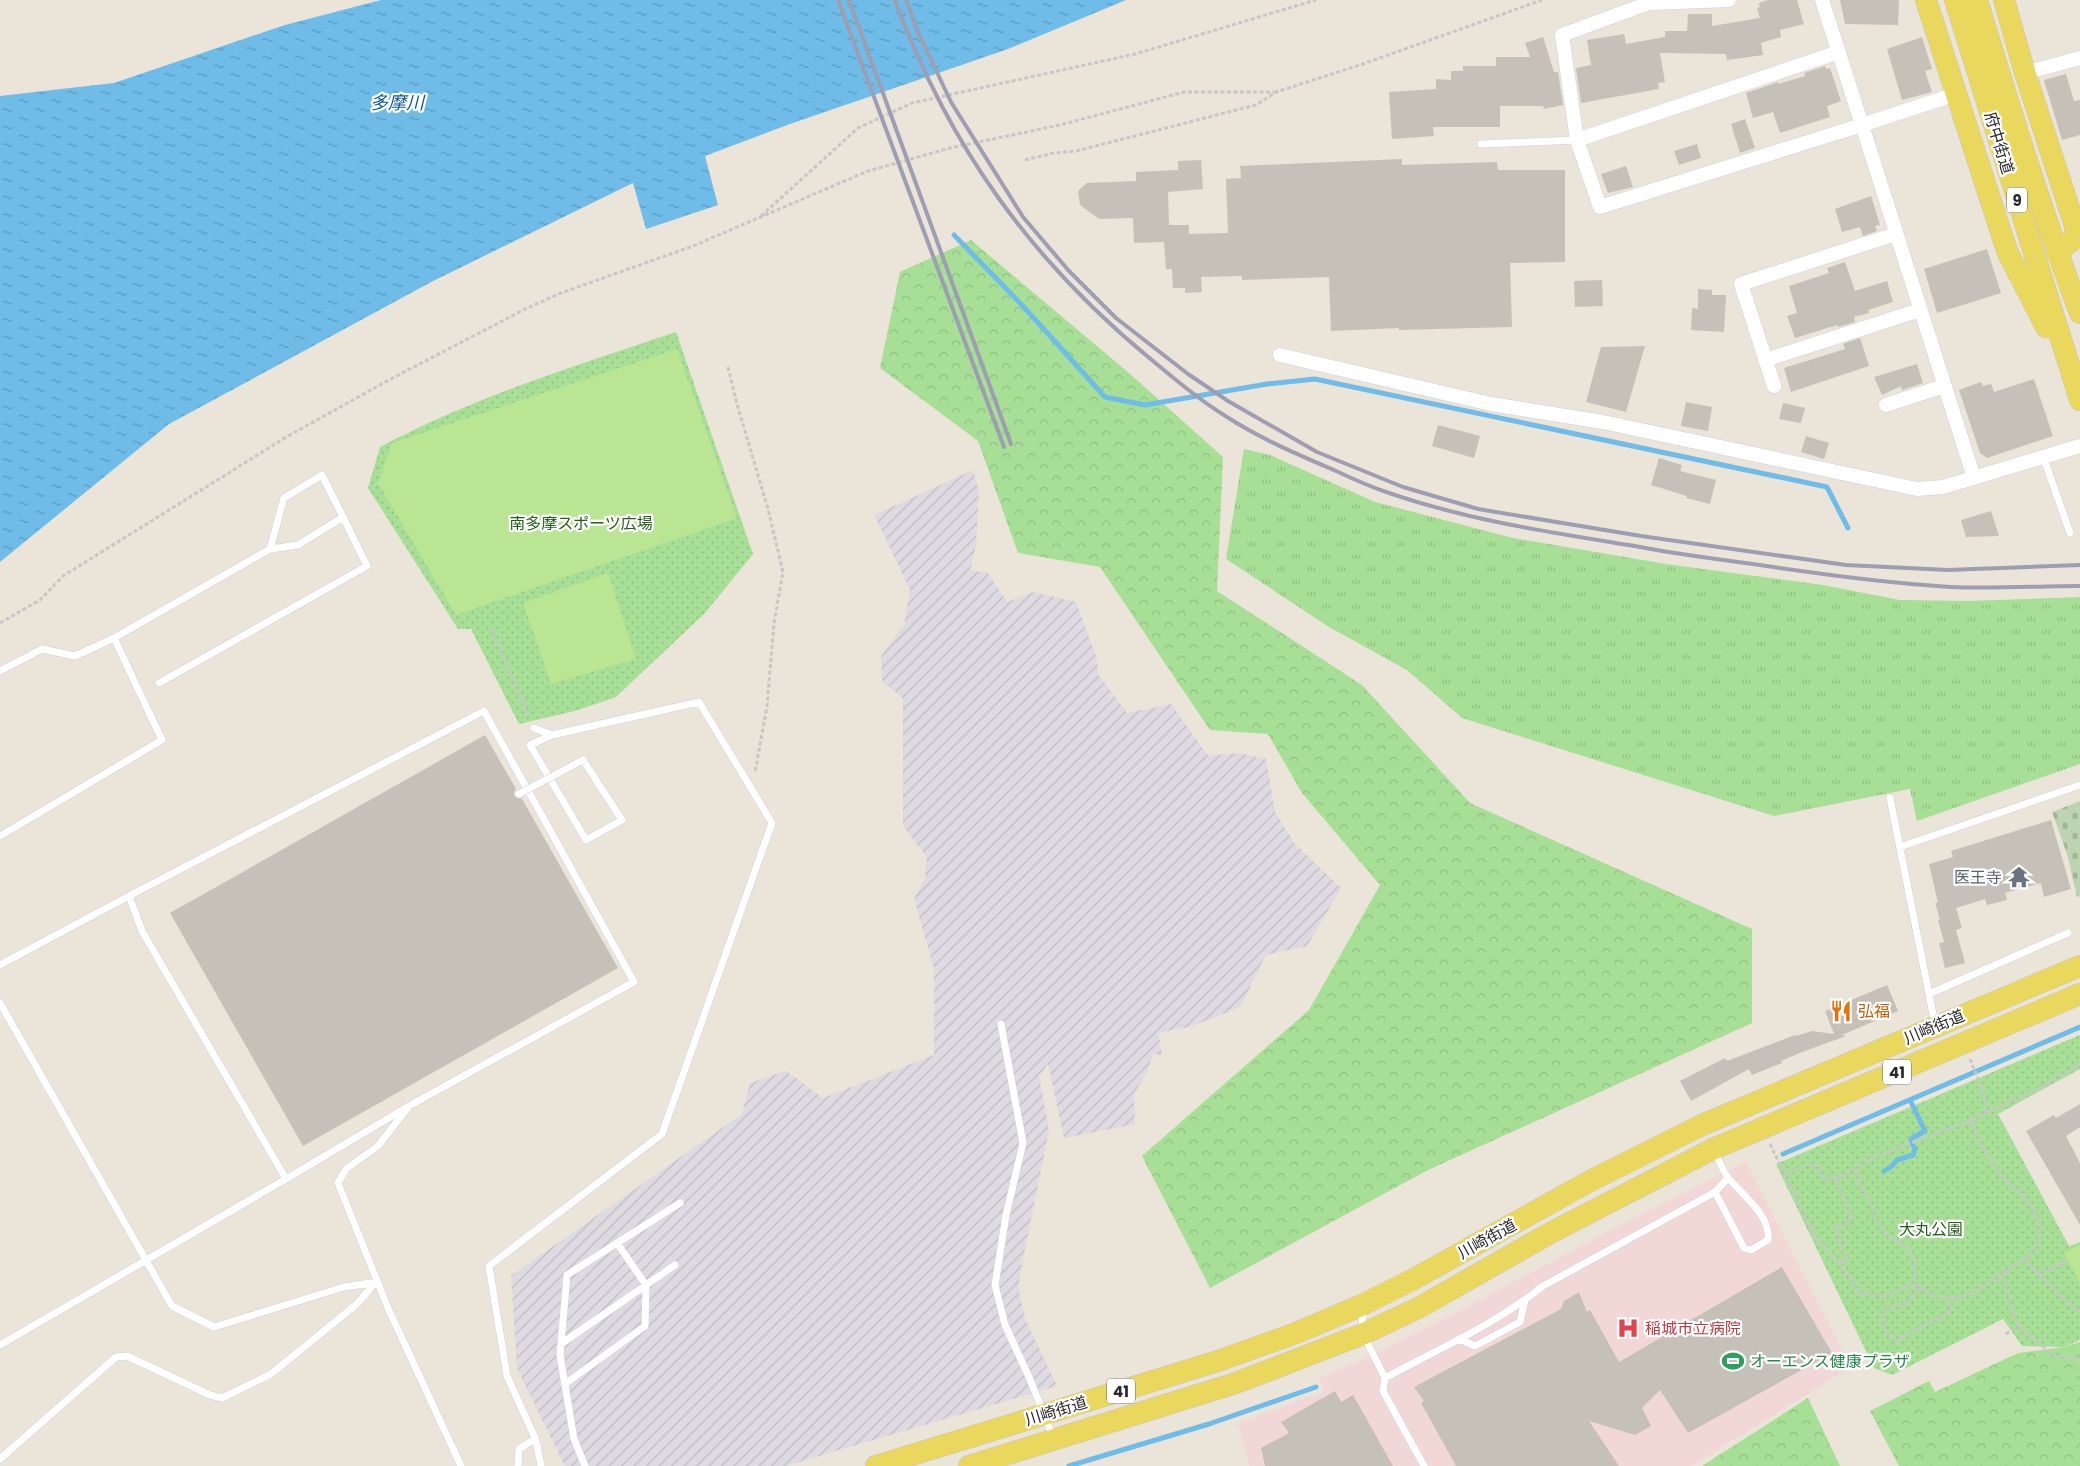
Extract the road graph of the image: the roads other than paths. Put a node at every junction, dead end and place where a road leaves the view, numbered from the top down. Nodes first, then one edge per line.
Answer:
1 (1729, 0) edge
2 (1822, 0) edge
3 (1926, 0) edge
4 (1955, 0) edge
5 (1978, 0) edge
6 (2004, 0) edge
7 (1839, 52) junction
8 (2080, 58) edge
9 (2025, 73) junction
10 (1956, 94) junction
11 (1862, 125) junction
12 (1577, 140) junction
13 (1481, 144) dead end
14 (1896, 234) junction
15 (2057, 252) junction
16 (1920, 310) junction
17 (2080, 313) edge
18 (1280, 355) dead end
19 (1765, 360) junction
20 (2070, 374) junction
21 (1774, 386) dead end
22 (1944, 386) junction
23 (2080, 400) edge
24 (1886, 405) dead end
25 (2080, 446) edge
26 (2043, 456) junction
27 (1974, 478) junction
28 (343, 517) junction
29 (2070, 533) dead end
30 (270, 550) junction
31 (114, 638) junction
32 (0, 671) edge
33 (159, 683) dead end
34 (534, 728) road end
35 (552, 735) junction
36 (2080, 785) edge
37 (519, 794) dead end
38 (1890, 798) dead end
39 (0, 836) edge
40 (1900, 847) junction
41 (129, 896) junction
42 (2068, 933) dead end
43 (0, 965) edge
44 (2080, 966) edge
45 (1929, 994) junction
46 (2080, 994) edge
47 (0, 1003) edge
48 (1001, 1024) dead end
49 (1936, 1026) junction
50 (1946, 1051) junction
51 (409, 1106) junction
52 (1702, 1125) junction
53 (1713, 1149) junction
54 (1728, 1178) junction
55 (286, 1179) junction
56 (1715, 1192) junction
57 (680, 1202) dead end
58 (617, 1243) junction
59 (146, 1259) junction
60 (676, 1265) dead end
61 (377, 1282) junction
62 (646, 1285) junction
63 (1525, 1300) junction
64 (1362, 1305) junction
65 (1362, 1334) junction
66 (1459, 1339) junction
67 (561, 1344) junction
68 (0, 1345) edge
69 (1385, 1378) junction
70 (565, 1384) junction
71 (1045, 1414) junction
72 (536, 1440) junction
73 (1053, 1440) junction
74 (0, 1459) edge
75 (461, 1466) edge
76 (518, 1466) edge
77 (541, 1466) edge
78 (585, 1466) edge
79 (876, 1466) edge
80 (968, 1466) edge
81 (1424, 1466) edge

1 - 12 street
2 - 7 street
3 - 10 main road
4 - 20 main road, 府中街道 / 9
5 - 15 main road, 府中街道 / 9
6 - 9 main road
7 - 11 street
7 - 12 street
8 - 9 street
9 - 15 main road
10 - 11 street
10 - 20 main road
11 - 12 street
11 - 14 street
12 - 13 lane
14 - 16 street
14 - 19 street
15 - 17 main road, 府中街道 / 9
16 - 19 street
16 - 22 street
18 - 27 street
19 - 21 street
20 - 23 main road, 府中街道 / 9
22 - 24 street
22 - 27 street
25 - 26 street
26 - 27 street
26 - 29 lane
28 - 30 lane
28 - 30 lane
28 - 33 lane
30 - 31 lane
31 - 32 lane
31 - 39 lane
34 - 35 lane
35 - 37 lane, bridge
35 - 72 lane
36 - 40 lane
38 - 40 lane
40 - 45 lane
41 - 43 lane
41 - 51 lane
41 - 55 lane
42 - 45 lane
44 - 49 main road, 川崎街道 / 41
45 - 49 lane
46 - 50 main road, 川崎街道 / 41
47 - 59 lane
48 - 71 lane
49 - 50 main road
49 - 52 main road, 川崎街道 / 41
50 - 53 main road, 川崎街道 / 41
51 - 55 lane
51 - 61 lane
52 - 53 main road
52 - 64 main road, 川崎街道 / 41
53 - 54 lane
53 - 65 main road, 川崎街道 / 41
54 - 56 lane
54 - 56 lane
55 - 59 lane
56 - 63 lane
57 - 58 lane
58 - 62 lane
58 - 67 lane
59 - 61 lane
59 - 68 lane
60 - 62 lane
61 - 74 lane
61 - 75 lane
62 - 67 lane
62 - 70 lane
63 - 66 lane
63 - 66 lane
64 - 65 lane
64 - 71 main road, 川崎街道 / 41
65 - 69 lane
65 - 73 main road, 川崎街道 / 41
66 - 69 lane
67 - 70 lane
69 - 81 lane
70 - 78 lane
71 - 73 lane
71 - 79 main road, 川崎街道 / 41
72 - 76 lane
72 - 77 lane
73 - 80 main road, 川崎街道 / 41

